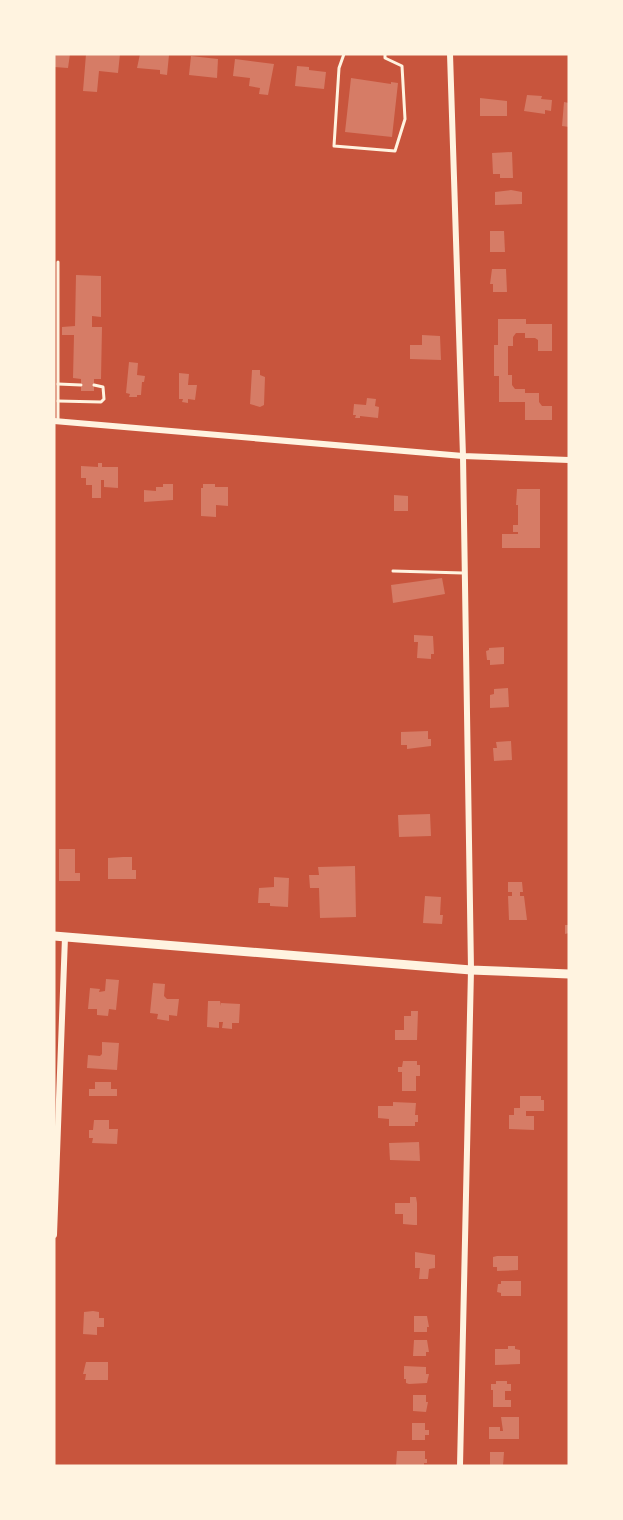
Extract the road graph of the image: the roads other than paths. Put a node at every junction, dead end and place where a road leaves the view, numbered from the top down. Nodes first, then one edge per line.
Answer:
1 (344, 54) edge
2 (385, 54) edge
3 (450, 54) edge
4 (58, 262) dead end
5 (58, 384) junction
6 (81, 385) dead end
7 (94, 385) dead end
8 (58, 401) junction
9 (56, 421) edge
10 (463, 456) junction
11 (569, 460) edge
12 (393, 571) dead end
13 (465, 573) junction
14 (54, 936) edge
15 (65, 937) junction
16 (471, 970) junction
17 (569, 974) edge
18 (54, 1235) edge
19 (460, 1466) edge

1 - 2 lane
3 - 10 street
4 - 5 lane
5 - 6 lane
5 - 8 lane
7 - 8 lane
8 - 9 lane
9 - 10 street
10 - 11 street
10 - 13 street
12 - 13 lane
13 - 16 street
14 - 15 main road
15 - 16 main road
15 - 18 street
16 - 17 main road
16 - 19 street

